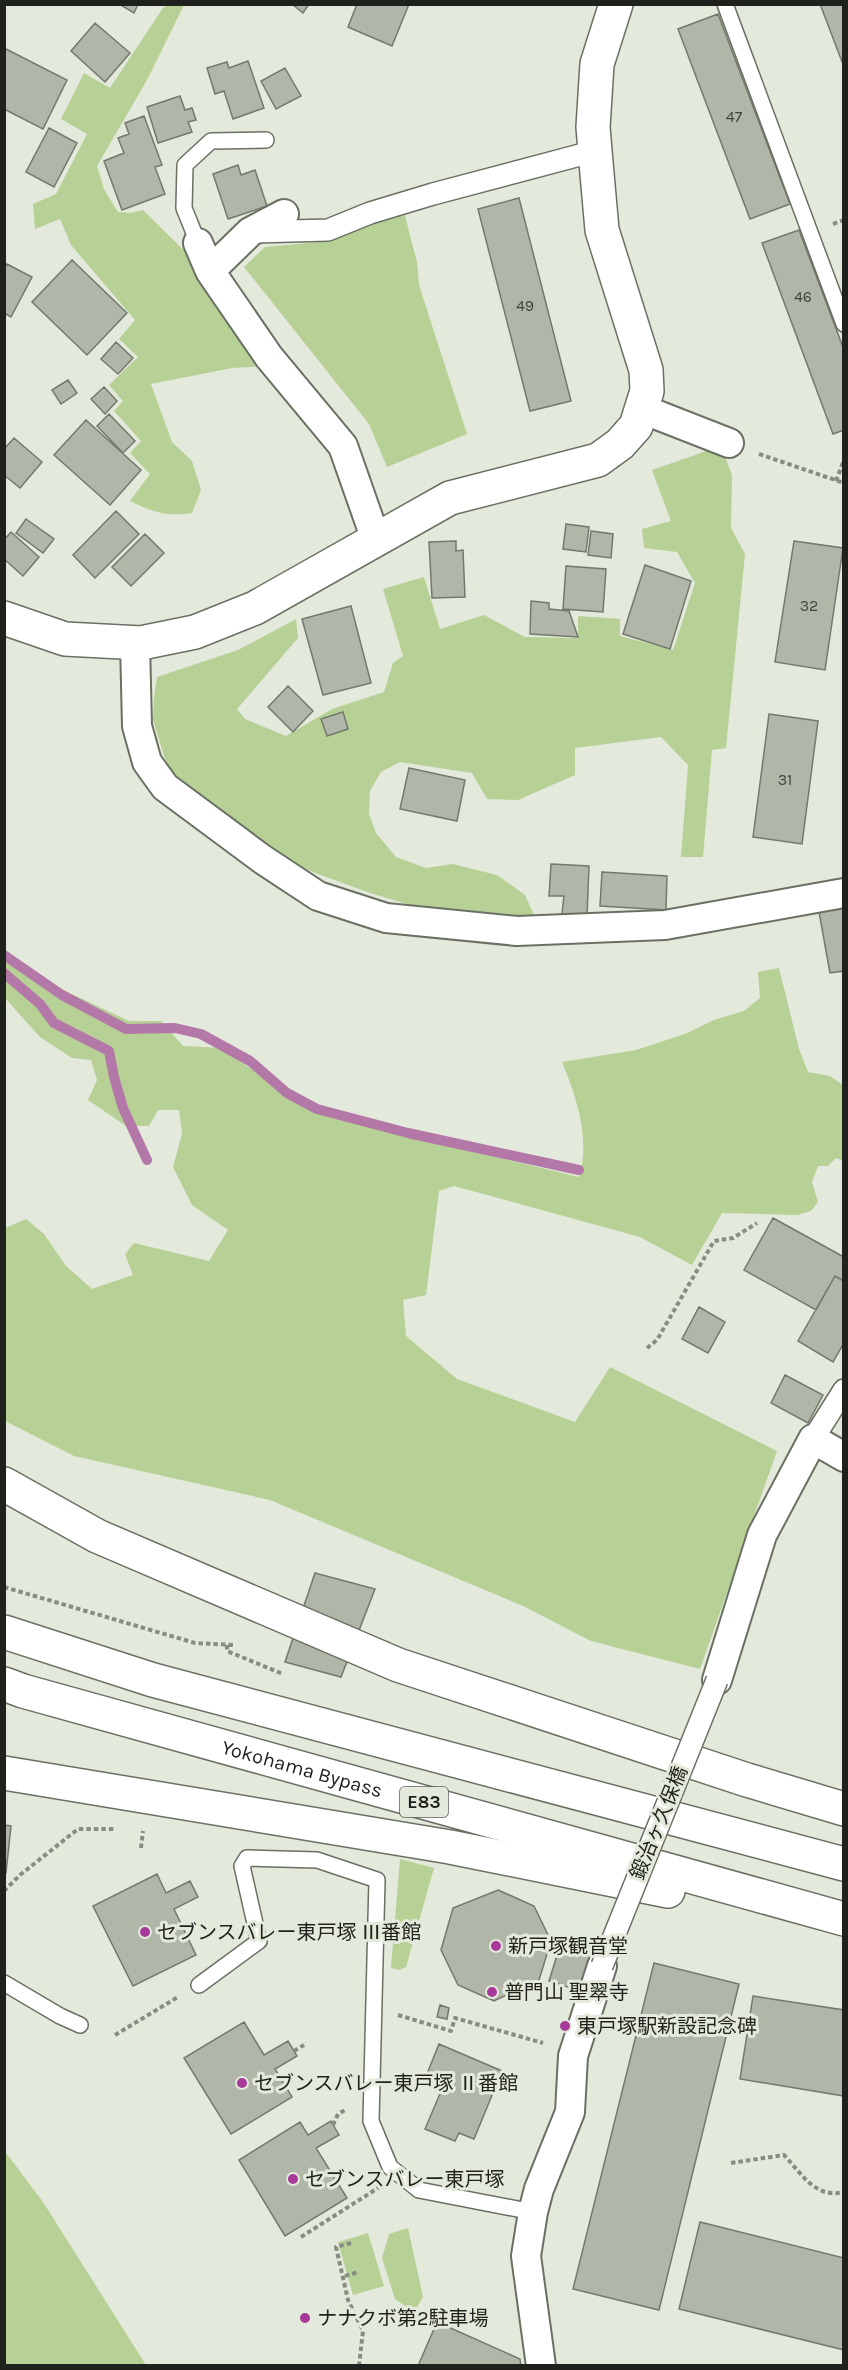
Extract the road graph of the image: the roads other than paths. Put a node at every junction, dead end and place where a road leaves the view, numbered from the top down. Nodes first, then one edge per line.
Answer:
1 (616, 4) edge
2 (725, 4) edge
3 (266, 140) dead end
4 (595, 151) junction
5 (284, 214) dead end
6 (250, 232) junction
7 (198, 243) joint
8 (210, 271) junction
9 (843, 324) edge
10 (642, 409) junction
11 (729, 443) road end
12 (376, 540) junction
13 (4, 618) edge
14 (135, 643) junction
15 (843, 892) edge
16 (843, 1389) edge
17 (813, 1439) junction
18 (842, 1454) edge
19 (4, 1484) edge
20 (4, 1632) edge
21 (717, 1680) joint
22 (4, 1684) edge
23 (4, 1773) edge
24 (843, 1809) edge
25 (843, 1864) edge
26 (843, 1919) edge
27 (843, 1927) edge
28 (602, 1966) joint
29 (4, 1983) edge
30 (199, 1985) dead end
31 (80, 2025) dead end
32 (533, 2212) junction
33 (541, 2366) edge

1 - 4 main road
2 - 9 lane
3 - 7 lane
4 - 6 street
4 - 10 main road
5 - 6 street
6 - 8 street
7 - 8 street
8 - 12 street
10 - 11 street
10 - 12 main road
12 - 14 main road
13 - 14 main road
14 - 15 street
16 - 17 street
17 - 18 street
17 - 21 street
19 - 24 main road
20 - 25 main road, E83
21 - 28 street, 鍛治ヶ久保橋, bridge
22 - 26 main road, Yokohama Bypass / E83
23 - 27 main road
28 - 32 street
29 - 31 lane
30 - 32 lane
32 - 33 street

